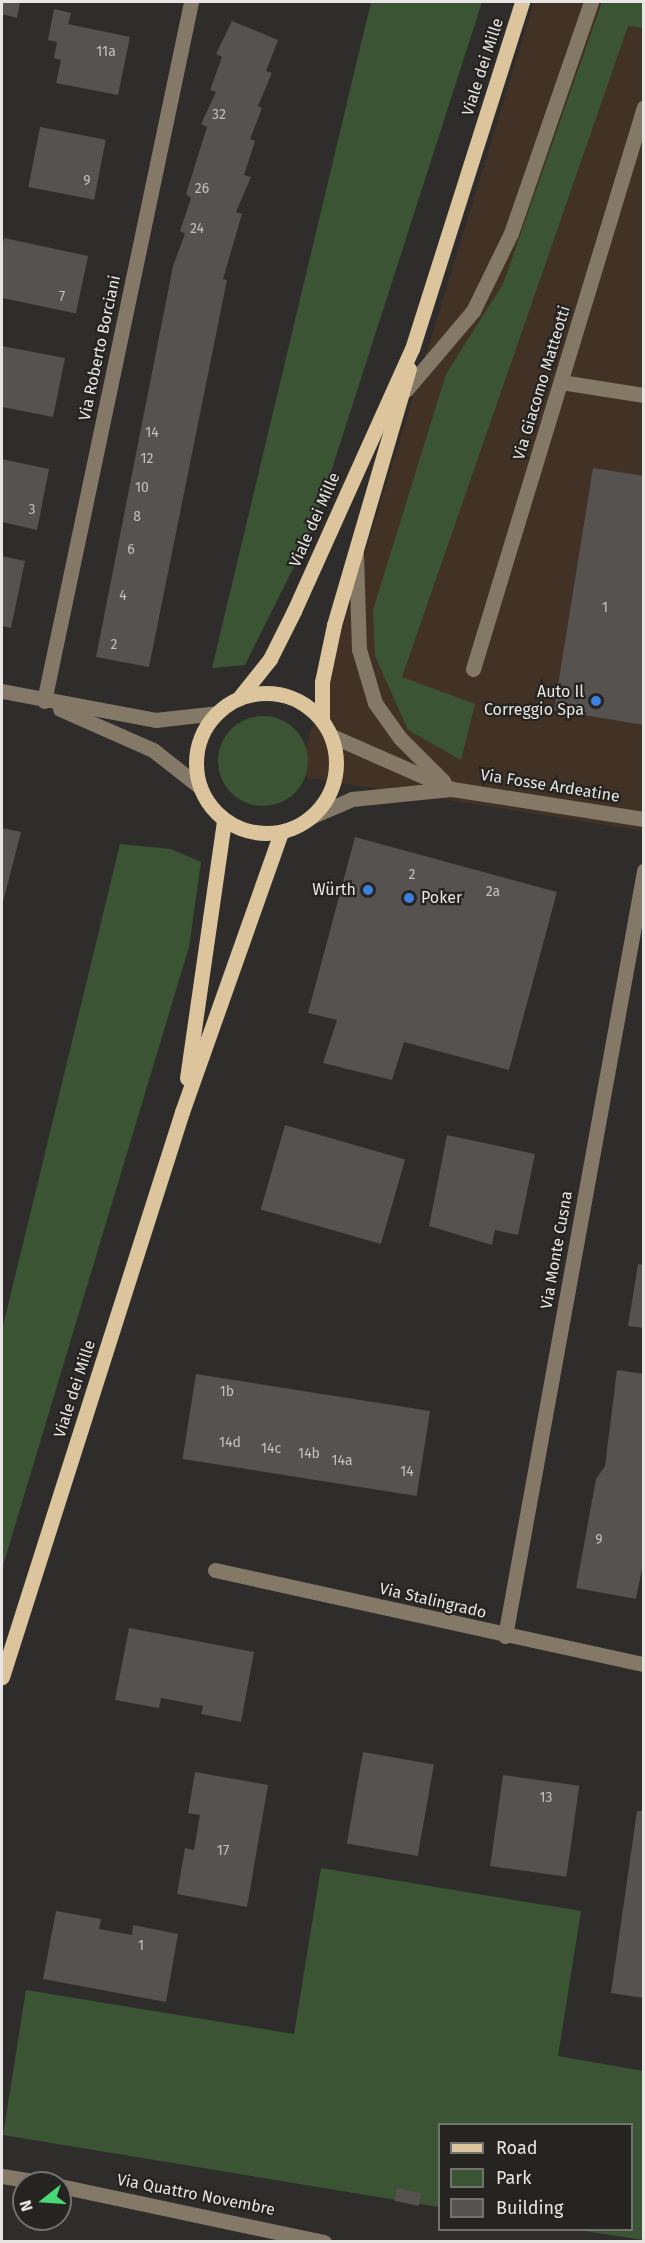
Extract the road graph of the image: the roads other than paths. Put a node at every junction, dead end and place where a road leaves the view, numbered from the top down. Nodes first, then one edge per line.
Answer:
1 (191, 2) edge
2 (522, 2) edge
3 (591, 2) edge
4 (644, 107) edge
5 (412, 349) junction
6 (561, 382) junction
7 (406, 390) junction
8 (644, 395) edge
9 (356, 545) junction
10 (473, 669) dead end
11 (2, 691) edge
12 (239, 698) junction
13 (44, 701) junction
14 (217, 713) junction
15 (322, 720) junction
16 (332, 736) junction
17 (200, 787) junction
18 (452, 789) junction
19 (313, 816) junction
20 (644, 819) edge
21 (224, 820) junction
22 (281, 832) junction
23 (644, 871) edge
24 (182, 1112) junction
25 (215, 1570) dead end
26 (505, 1636) junction
27 (644, 1664) edge
28 (2, 1677) edge
29 (72, 2188) edge
30 (324, 2241) edge

1 - 13 street, Via Roberto Borciani
2 - 5 main road, Viale dei Mille
3 - 7 street
4 - 6 street, Via Giacomo Matteotti
5 - 7 main road, Viale dei Mille
5 - 12 main road, Viale dei Mille
6 - 8 street
6 - 10 street, Via Giacomo Matteotti
7 - 9 main road, Viale dei Mille
9 - 15 main road, Viale dei Mille
9 - 18 street
11 - 13 street
12 - 14 main road, Viale dei Mille
12 - 15 main road, Viale dei Mille
13 - 14 street
13 - 17 street
14 - 17 main road, Viale dei Mille
15 - 16 main road, Viale dei Mille
16 - 18 street, Via Fosse Ardeatine
16 - 19 main road, Viale dei Mille
17 - 21 main road
18 - 19 street, Via Fosse Ardeatine
18 - 20 street, Via Fosse Ardeatine
19 - 22 main road
21 - 22 main road
21 - 24 main road, Viale dei Mille
22 - 24 main road, Viale dei Mille
23 - 26 street, Via Monte Cusna
24 - 28 main road, Viale dei Mille
25 - 26 street, Via Stalingrado
26 - 27 street, Via Stalingrado
29 - 30 street, Via Quattro Novembre

